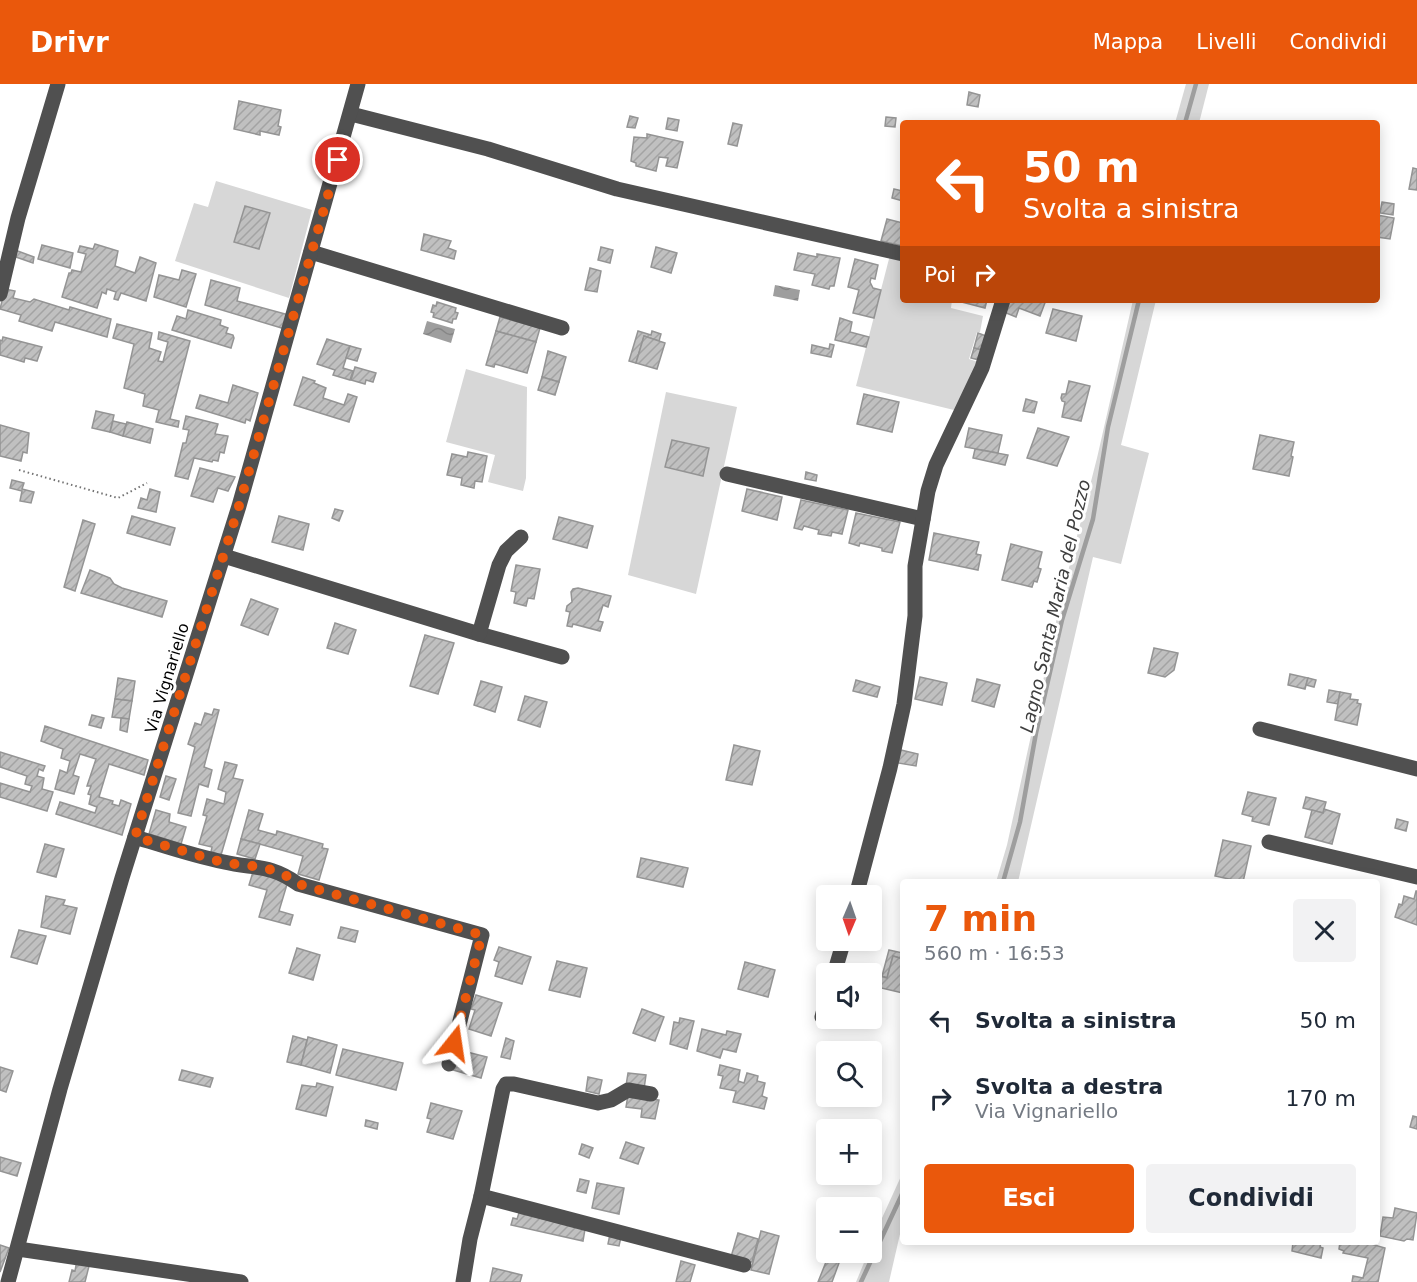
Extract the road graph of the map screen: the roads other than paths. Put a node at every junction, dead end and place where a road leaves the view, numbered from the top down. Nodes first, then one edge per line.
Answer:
1 (58, 84) edge
2 (358, 84) edge
3 (351, 114) junction
4 (311, 252) junction
5 (900, 253) edge
6 (0, 294) edge
7 (1002, 303) edge
8 (562, 328) dead end
9 (727, 474) dead end
10 (923, 519) junction
11 (521, 537) dead end
12 (224, 556) junction
13 (479, 634) junction
14 (562, 657) dead end
15 (1260, 729) dead end
16 (1417, 769) edge
17 (135, 837) junction
18 (1269, 842) dead end
19 (1417, 877) edge
20 (859, 885) edge
21 (449, 1064) dead end
22 (651, 1094) dead end
23 (482, 1196) junction
24 (18, 1249) junction
25 (744, 1264) dead end
26 (8, 1282) edge
27 (241, 1282) edge
28 (463, 1282) edge

1 - 6 street
2 - 3 street, Via Vignariello
3 - 4 street, Via Vignariello
3 - 5 street
4 - 8 street
4 - 12 street, Via Vignariello
7 - 10 street
9 - 10 street
10 - 20 street
11 - 13 street
12 - 13 street
12 - 17 street, Via Vignariello
13 - 14 street
15 - 16 street
17 - 21 street
17 - 24 street, Via Vignariello
18 - 19 street
22 - 23 street
23 - 25 street
23 - 28 street
24 - 26 street, Via Vignariello
24 - 27 street

